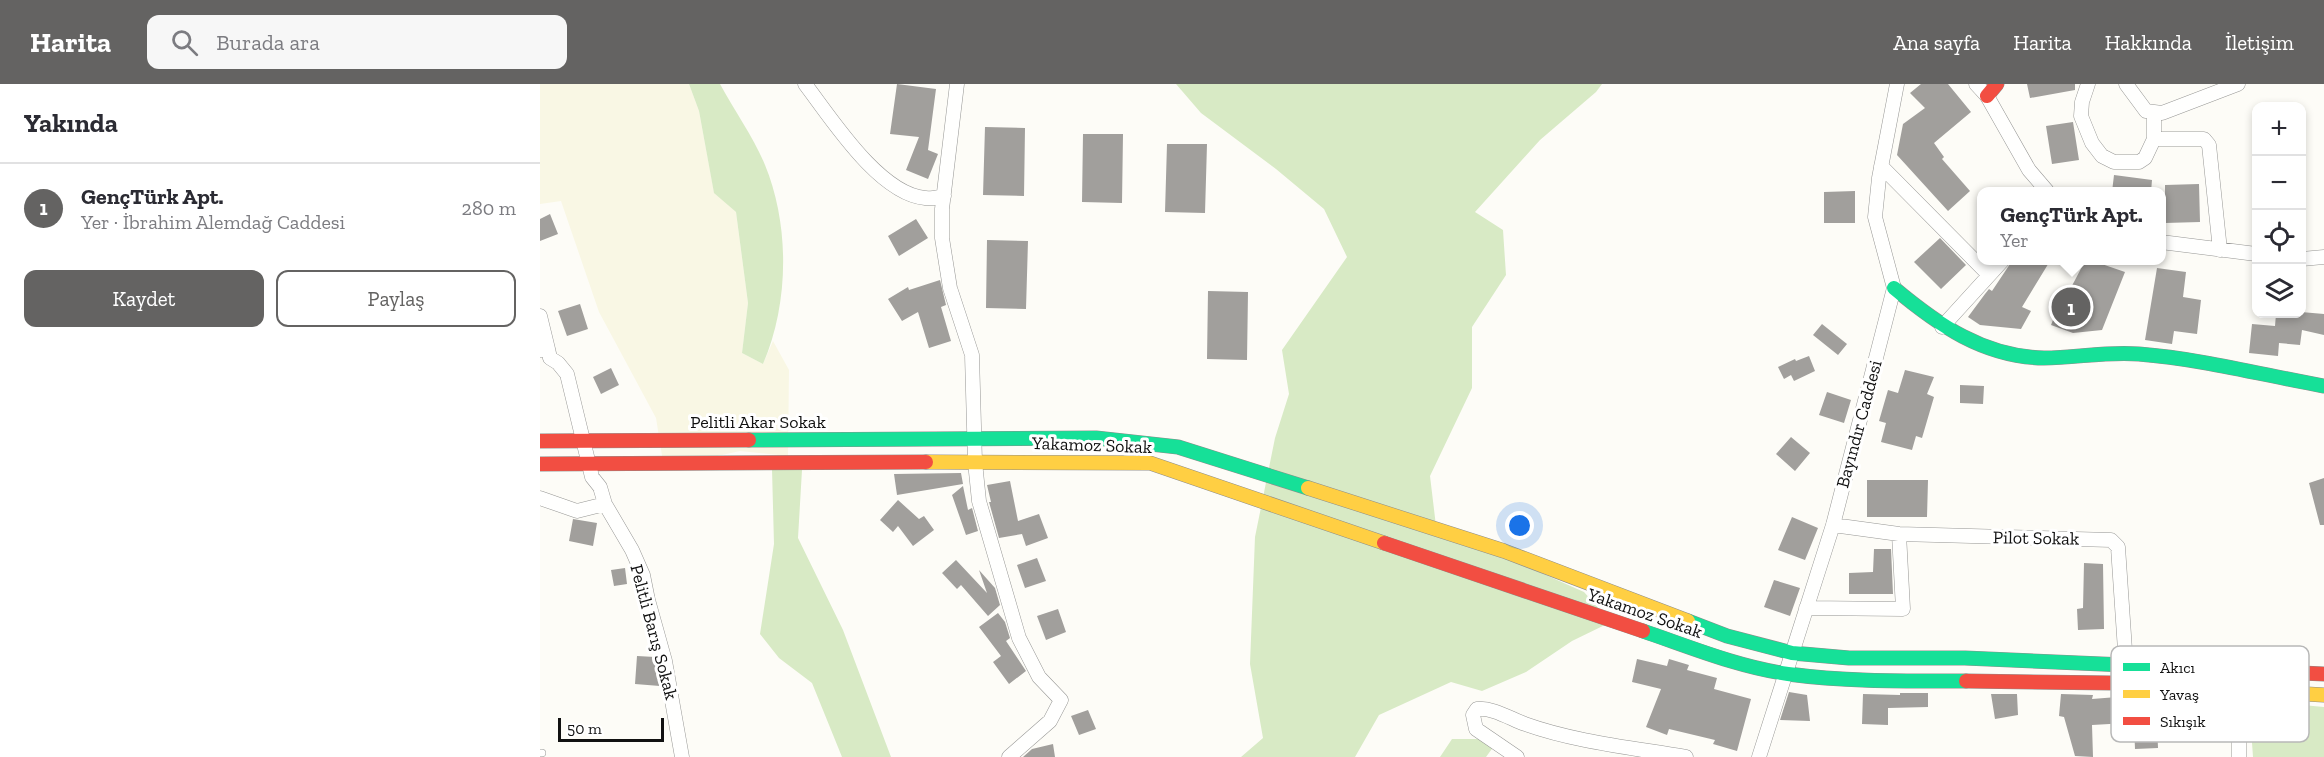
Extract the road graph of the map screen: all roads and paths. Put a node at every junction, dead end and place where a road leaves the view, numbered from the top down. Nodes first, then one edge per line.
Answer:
1 (805, 84) edge
2 (957, 84) edge
3 (1897, 84) edge
4 (1976, 84) edge
5 (1996, 84) edge
6 (2088, 84) edge
7 (2126, 84) edge
8 (2238, 84) edge
9 (1987, 96) junction
10 (2154, 112) junction
11 (2154, 139) junction
12 (1881, 166) junction
13 (2043, 187) edge
14 (944, 196) junction
15 (2166, 243) edge
16 (2220, 250) junction
17 (2252, 254) edge
18 (2324, 257) edge
19 (2306, 259) edge
20 (1977, 263) edge
21 (1979, 265) edge
22 (1999, 265) edge
23 (1989, 275) junction
24 (1894, 288) junction
25 (540, 315) edge
26 (1942, 327) junction
27 (544, 350) edge
28 (2324, 386) edge
29 (976, 439) junction
30 (540, 441) edge
31 (582, 441) junction
32 (975, 462) junction
33 (587, 463) junction
34 (540, 464) edge
35 (540, 498) edge
36 (605, 504) junction
37 (1833, 525) junction
38 (1899, 534) junction
39 (1806, 608) junction
40 (2125, 646) edge
41 (1792, 652) junction
42 (2111, 664) edge
43 (2309, 673) edge
44 (1786, 674) junction
45 (2324, 674) edge
46 (2111, 683) edge
47 (2309, 694) edge
48 (2324, 695) edge
49 (682, 757) edge
50 (1009, 757) edge
51 (1517, 757) edge
52 (1686, 757) edge
53 (1759, 757) edge

1 - 14 street
2 - 14 street
3 - 12 street, Bayındır Caddesi
4 - 9 street
5 - 9 main road
6 - 11 street
7 - 10 street
8 - 10 street
9 - 13 street
10 - 11 street
11 - 16 street
12 - 20 street
12 - 24 street, Bayındır Caddesi
14 - 29 street
15 - 16 street
16 - 17 street
18 - 19 street
21 - 23 street
22 - 23 street
23 - 26 street
24 - 26 main road
24 - 37 street, Bayındır Caddesi
25 - 27 street
26 - 28 main road
27 - 31 street, Pelitli Barış Sokak
29 - 31 main road, Pelitli Akar Sokak
29 - 32 street
29 - 41 main road, Yakamoz Sokak
30 - 31 main road, Pelitli Akar Sokak
31 - 33 street, Pelitli Barış Sokak
32 - 33 main road
32 - 44 main road, Yakamoz Sokak
32 - 50 street
33 - 34 main road
33 - 36 street, Pelitli Barış Sokak
35 - 36 street
36 - 49 street, Pelitli Barış Sokak
37 - 38 street, Pilot Sokak
37 - 39 street, Bayındır Caddesi
38 - 39 street
38 - 40 street, Pilot Sokak
39 - 41 street, Bayındır Caddesi
41 - 42 main road, Yakamoz Sokak
41 - 44 street, Bayındır Caddesi
43 - 45 main road, Yakamoz Sokak
44 - 46 main road, Yakamoz Sokak
44 - 53 street, Bayındır Caddesi
47 - 48 main road, Yakamoz Sokak
51 - 52 street

